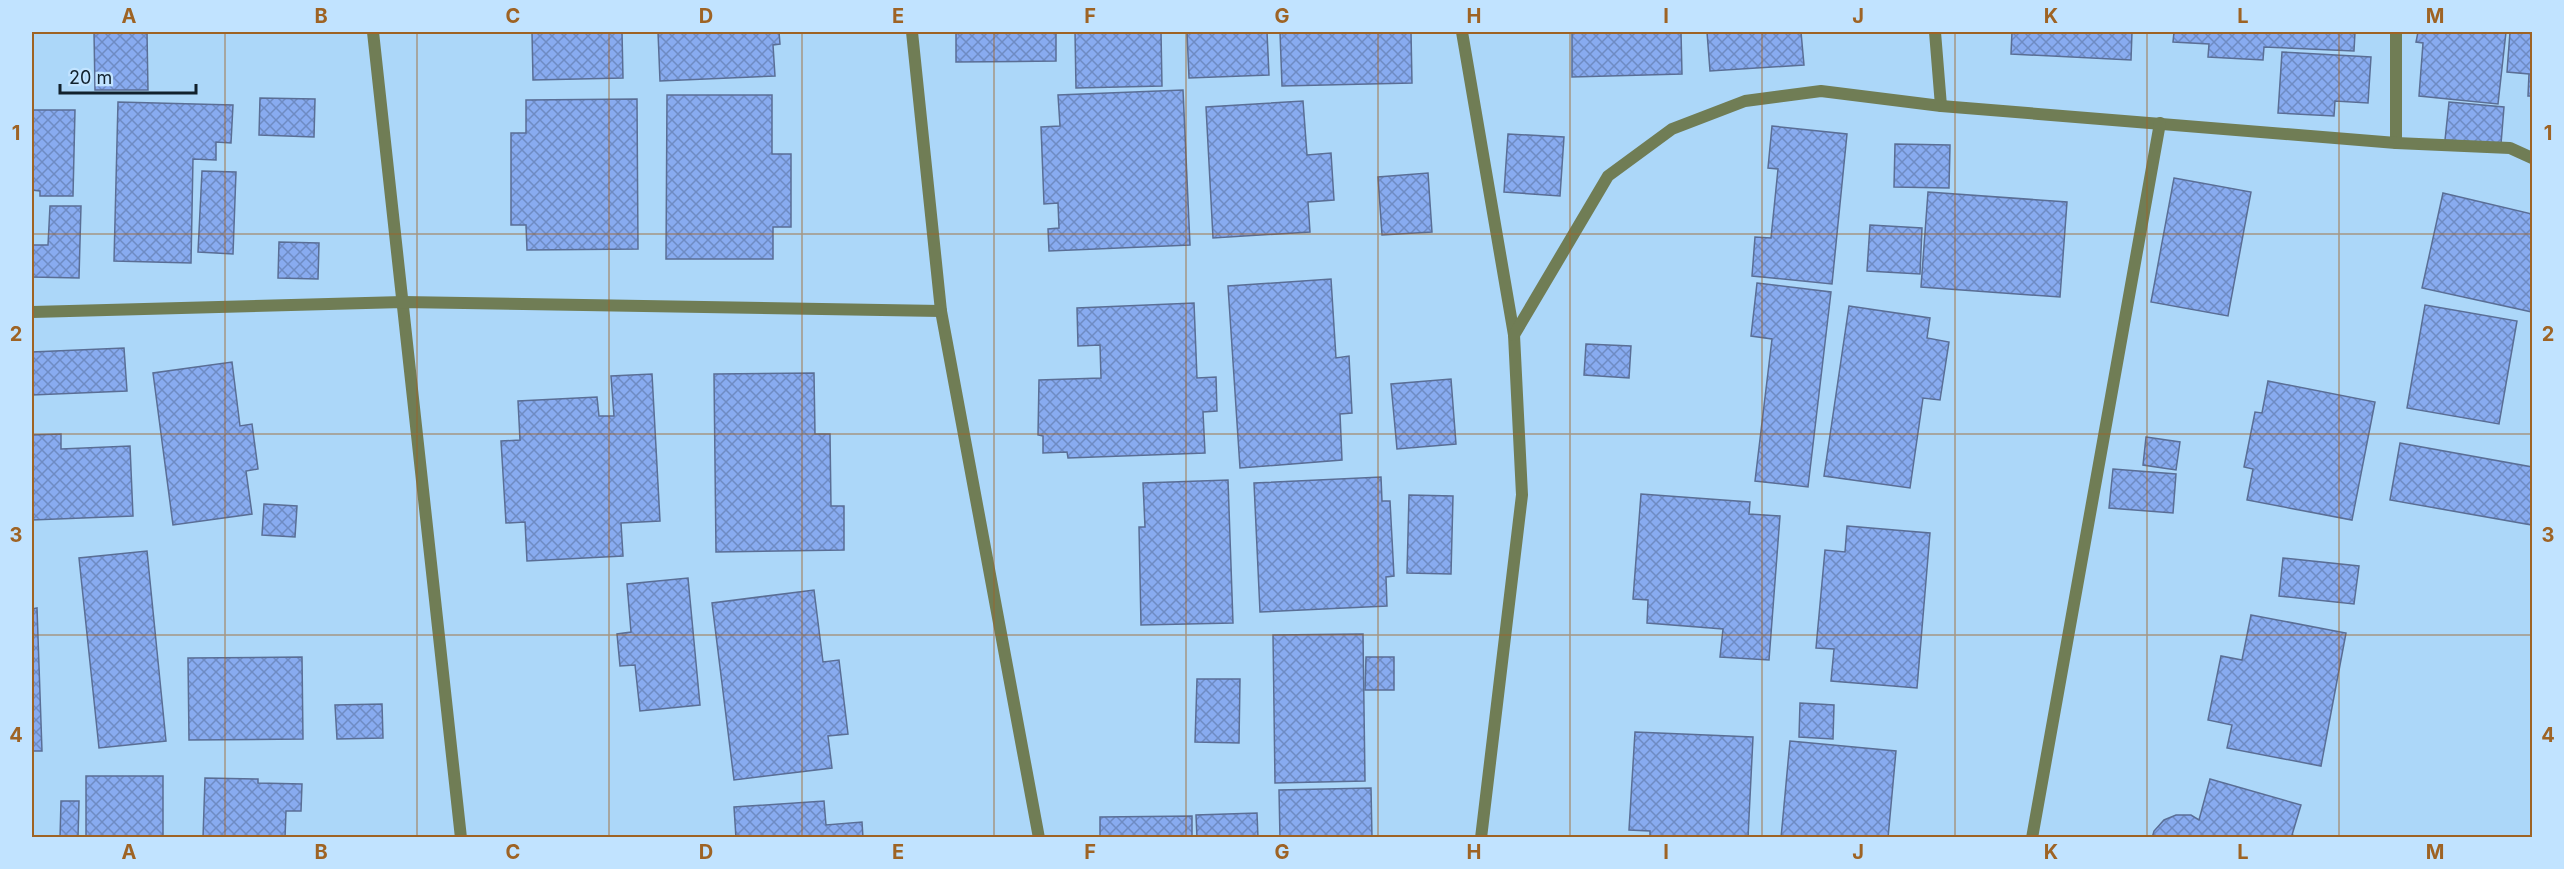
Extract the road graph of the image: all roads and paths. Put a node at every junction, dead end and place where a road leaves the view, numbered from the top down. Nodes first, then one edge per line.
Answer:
1 (373, 32) edge
2 (912, 32) edge
3 (1462, 32) edge
4 (1935, 32) edge
5 (2396, 32) edge
6 (1941, 106) junction
7 (2160, 123) junction
8 (2396, 142) junction
9 (2532, 158) edge
10 (403, 302) junction
11 (941, 311) junction
12 (32, 312) edge
13 (1514, 335) junction
14 (461, 837) edge
15 (1039, 837) edge
16 (1481, 837) edge
17 (2032, 837) edge

1 - 10 street
2 - 11 street
3 - 13 street
4 - 6 street
5 - 8 street
6 - 7 street
6 - 13 street
7 - 8 street
7 - 17 street
8 - 9 street
10 - 11 street
10 - 12 street
10 - 14 street
11 - 15 street
13 - 16 street

